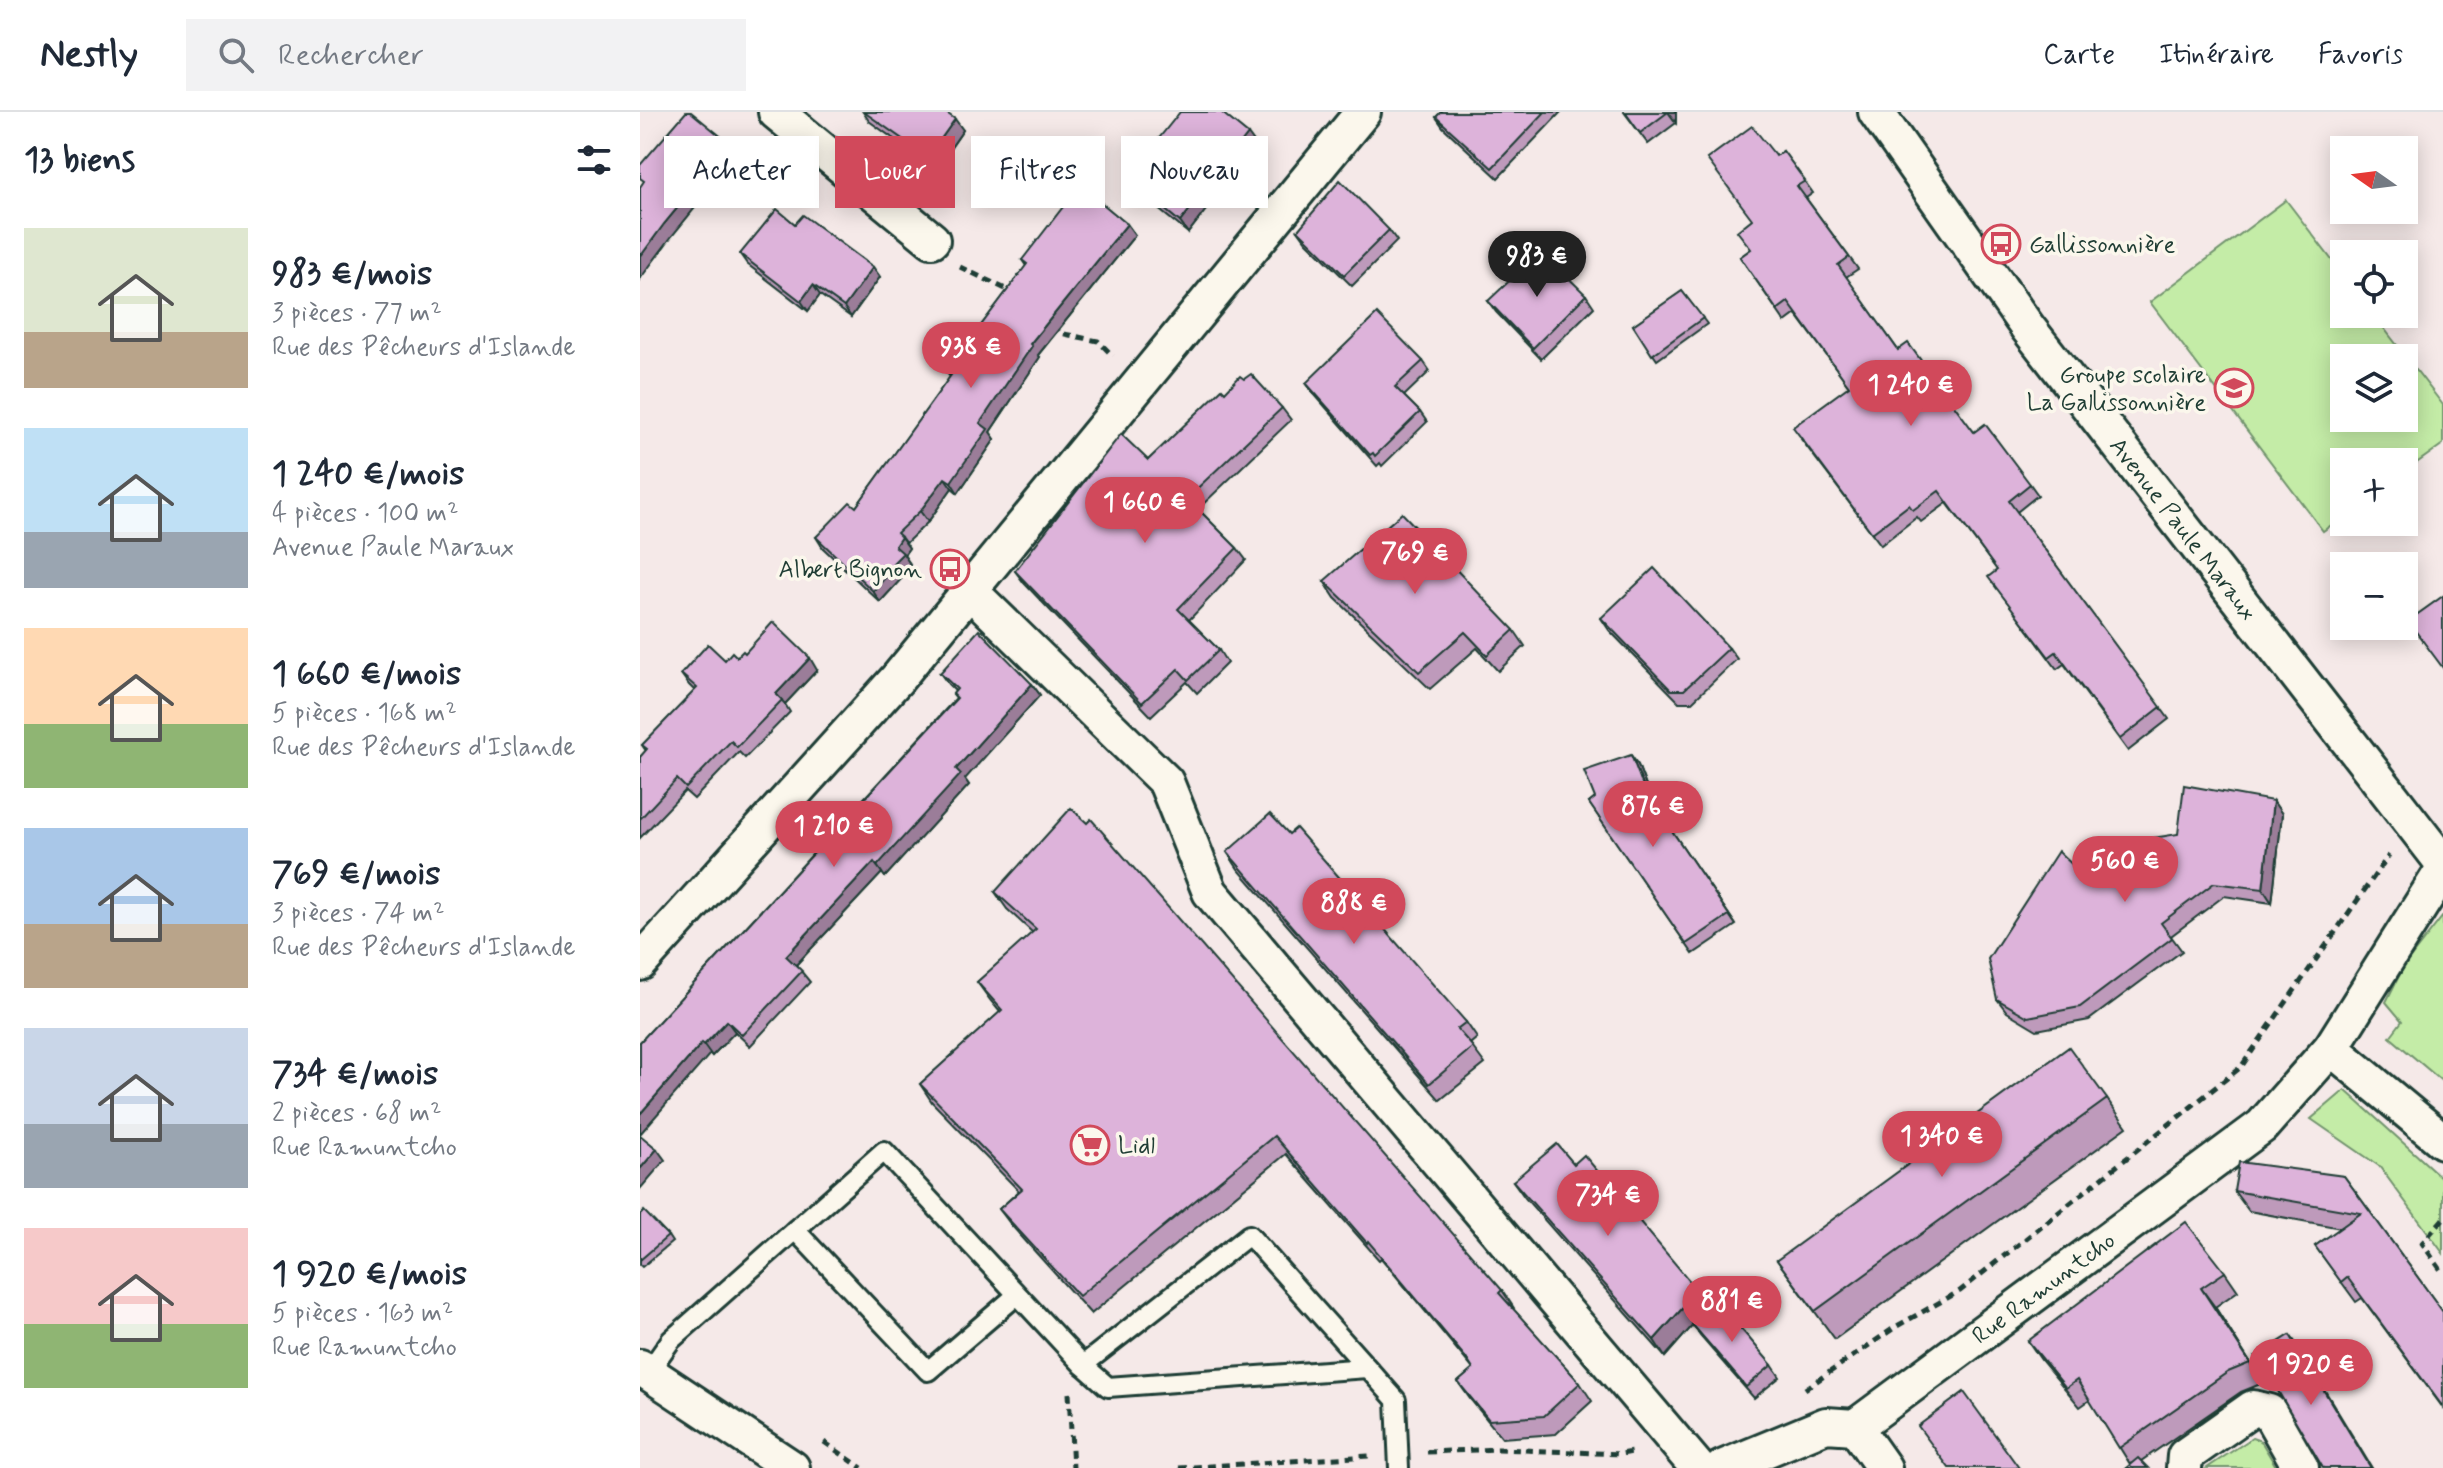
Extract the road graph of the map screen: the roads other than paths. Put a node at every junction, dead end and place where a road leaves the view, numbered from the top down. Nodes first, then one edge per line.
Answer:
1 (776, 112) edge
2 (1363, 112) edge
3 (1876, 112) edge
4 (932, 240) road end
5 (970, 591) junction
6 (2443, 863) edge
7 (2443, 870) edge
8 (640, 963) edge
9 (2331, 1048) junction
10 (2443, 1141) edge
11 (795, 1230) junction
12 (1017, 1295) junction
13 (1083, 1365) junction
14 (1367, 1368) junction
15 (644, 1370) edge
16 (1855, 1427) junction
17 (1687, 1456) edge
18 (1398, 1461) edge
19 (792, 1468) edge
20 (1722, 1468) edge
21 (1884, 1468) edge
22 (2184, 1468) edge
23 (2301, 1468) edge

1 - 4 street
2 - 5 street
3 - 6 street, Avenue Paule Maraux
5 - 8 street
5 - 17 street
7 - 9 street
9 - 10 street
9 - 16 street, Rue Ramuntcho
11 - 12 lane
11 - 12 lane
11 - 15 lane
12 - 13 lane
13 - 14 lane
13 - 14 lane
14 - 18 lane
15 - 19 street
16 - 20 street
16 - 21 street
22 - 23 street

